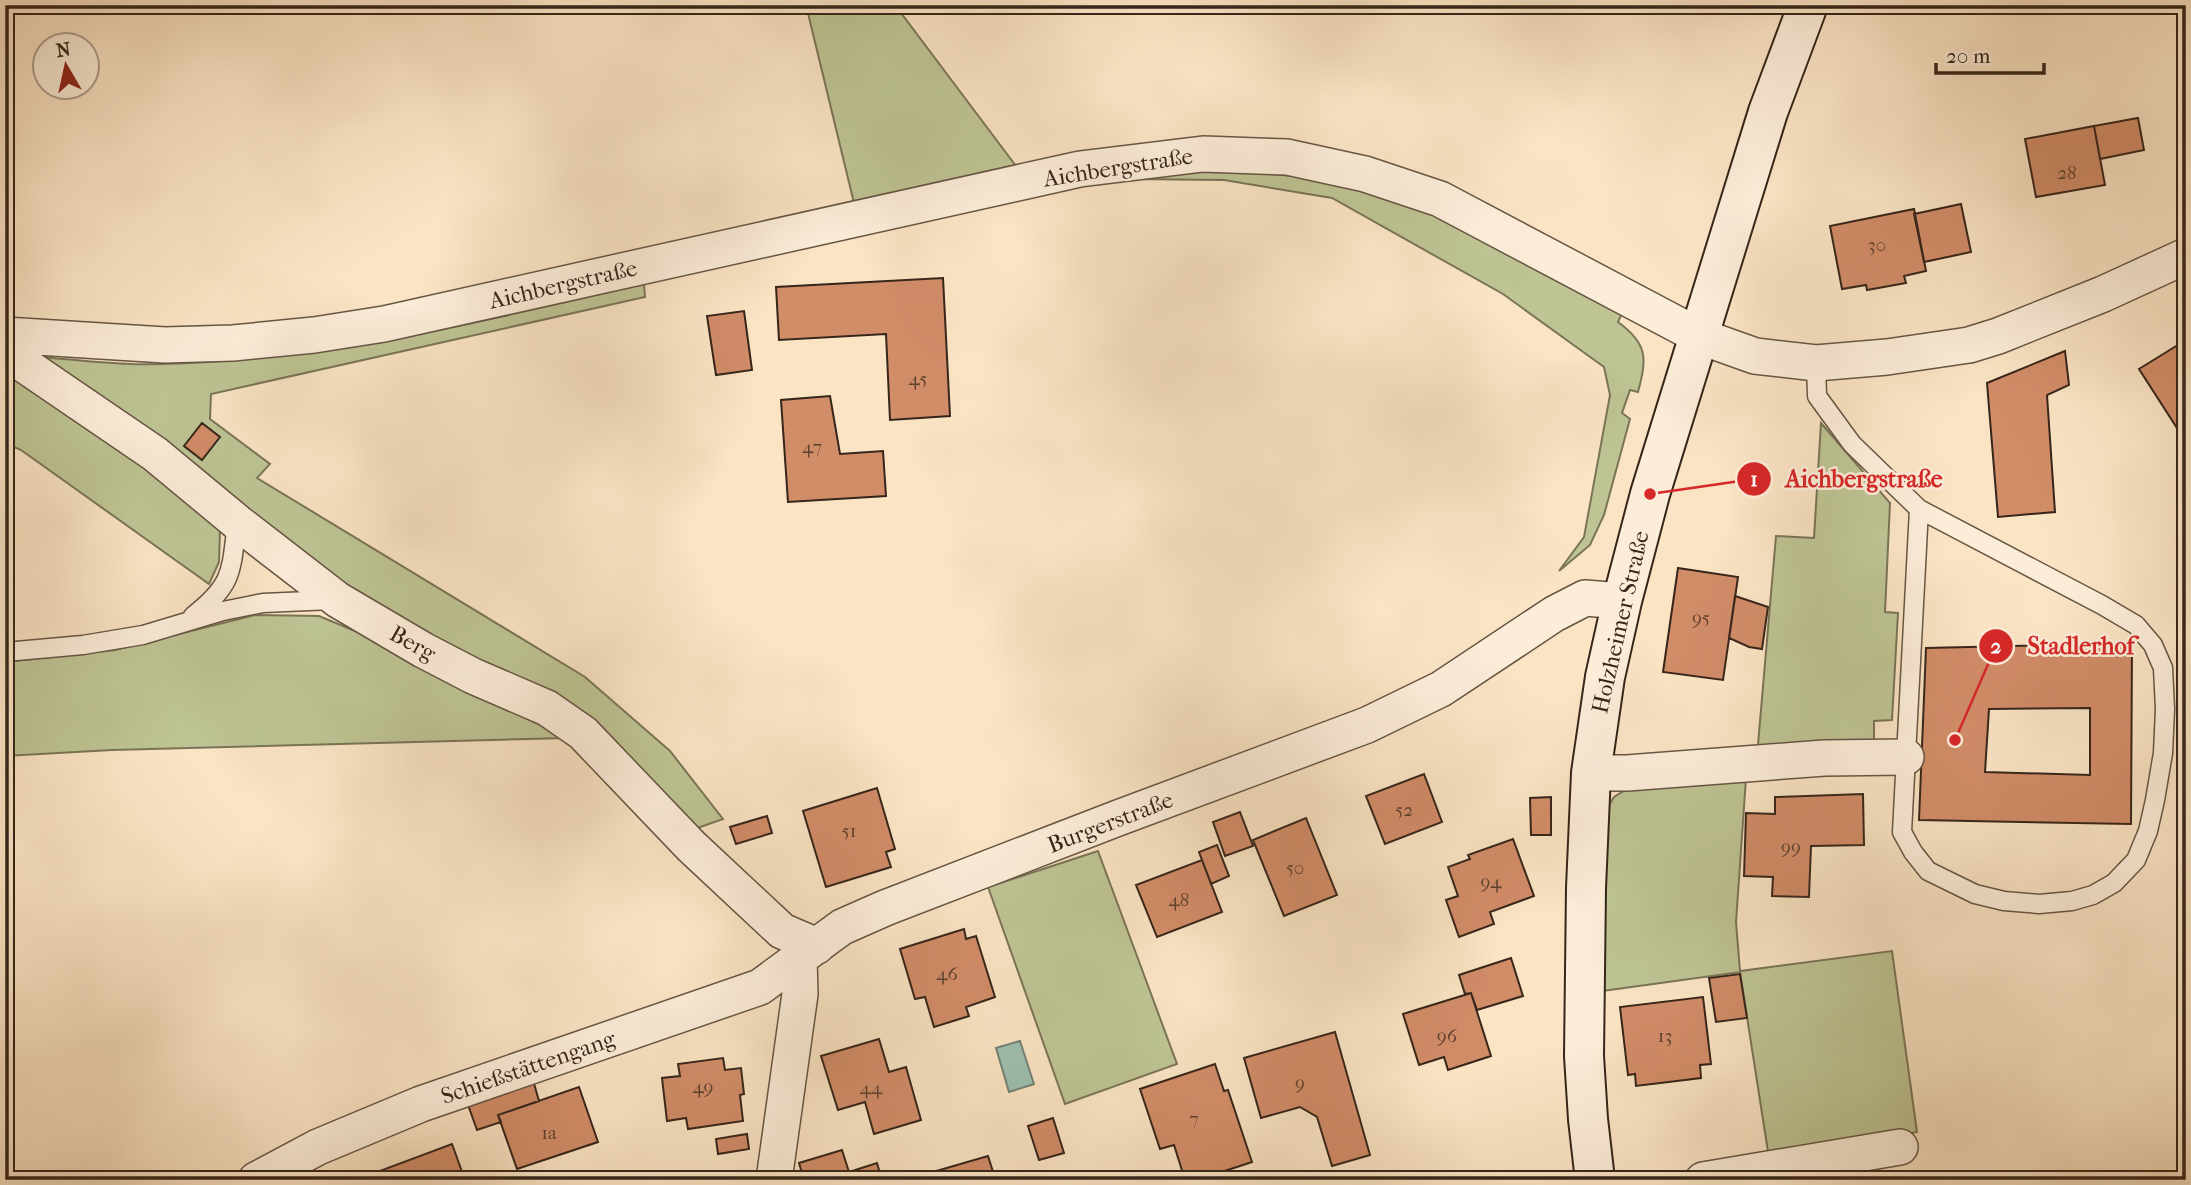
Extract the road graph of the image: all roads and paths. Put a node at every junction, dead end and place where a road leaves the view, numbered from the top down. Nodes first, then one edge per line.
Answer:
1 (1808, 5) edge
2 (2186, 256) edge
3 (8, 335) edge
4 (1699, 336) junction
5 (1816, 363) junction
6 (1919, 509) junction
7 (237, 522) junction
8 (338, 600) junction
9 (1622, 601) junction
10 (185, 622) junction
11 (5, 652) edge
12 (1906, 757) junction
13 (1591, 773) junction
14 (808, 952) junction
15 (1900, 1147) dead end
16 (256, 1180) edge
17 (774, 1180) edge
18 (1595, 1180) edge
19 (1703, 1180) edge

1 - 4 street, Holzheimer Straße
2 - 5 street, Aichbergstraße
3 - 4 street, Aichbergstraße
3 - 7 street, Berg
4 - 5 street, Aichbergstraße
4 - 9 street, Holzheimer Straße
5 - 6 lane
6 - 12 lane
6 - 12 lane
7 - 8 street, Berg
7 - 10 lane
8 - 10 lane
8 - 14 street, Berg
9 - 13 street, Holzheimer Straße
9 - 14 street, Burgerstraße
10 - 11 lane
12 - 13 street
13 - 18 street, Holzheimer Straße
14 - 16 street, Schießstättengang
14 - 17 street
15 - 19 street

